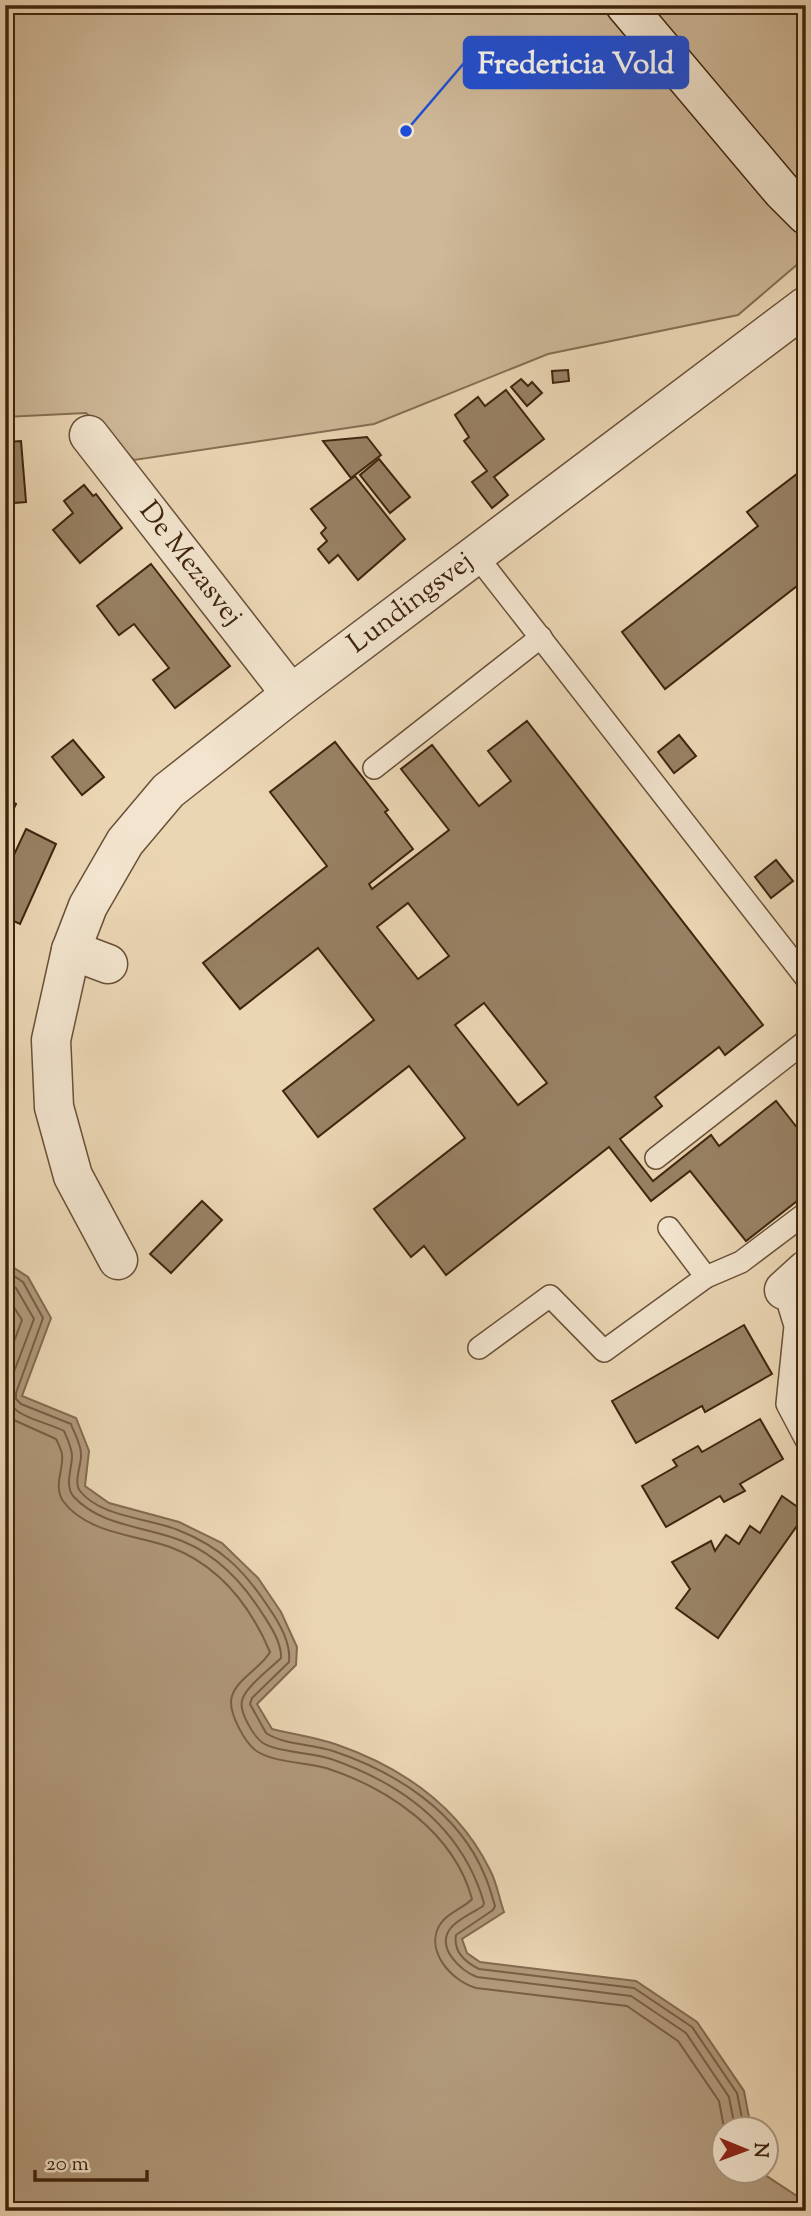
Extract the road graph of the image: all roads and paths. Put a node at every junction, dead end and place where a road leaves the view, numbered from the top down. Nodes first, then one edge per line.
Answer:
1 (625, 5) edge
2 (806, 215) edge
3 (806, 306) edge
4 (89, 435) dead end
5 (476, 555) junction
6 (541, 638) junction
7 (291, 694) junction
8 (374, 768) dead end
9 (71, 950) junction
10 (108, 964) dead end
11 (806, 978) edge
12 (806, 1041) edge
13 (656, 1158) dead end
14 (806, 1213) edge
15 (669, 1228) dead end
16 (118, 1260) dead end
17 (706, 1277) junction
18 (795, 1280) edge
19 (479, 1348) dead end
20 (806, 1440) edge

1 - 2 street
3 - 5 street, Lundingsvej
4 - 7 street, De Mezasvej
5 - 6 lane
5 - 7 street, Lundingsvej
6 - 8 lane
6 - 11 lane
7 - 9 street, Lundingsvej
9 - 10 street
9 - 16 street, Lundingsvej
12 - 13 lane
14 - 17 lane
15 - 17 lane
17 - 19 lane
18 - 20 lane

